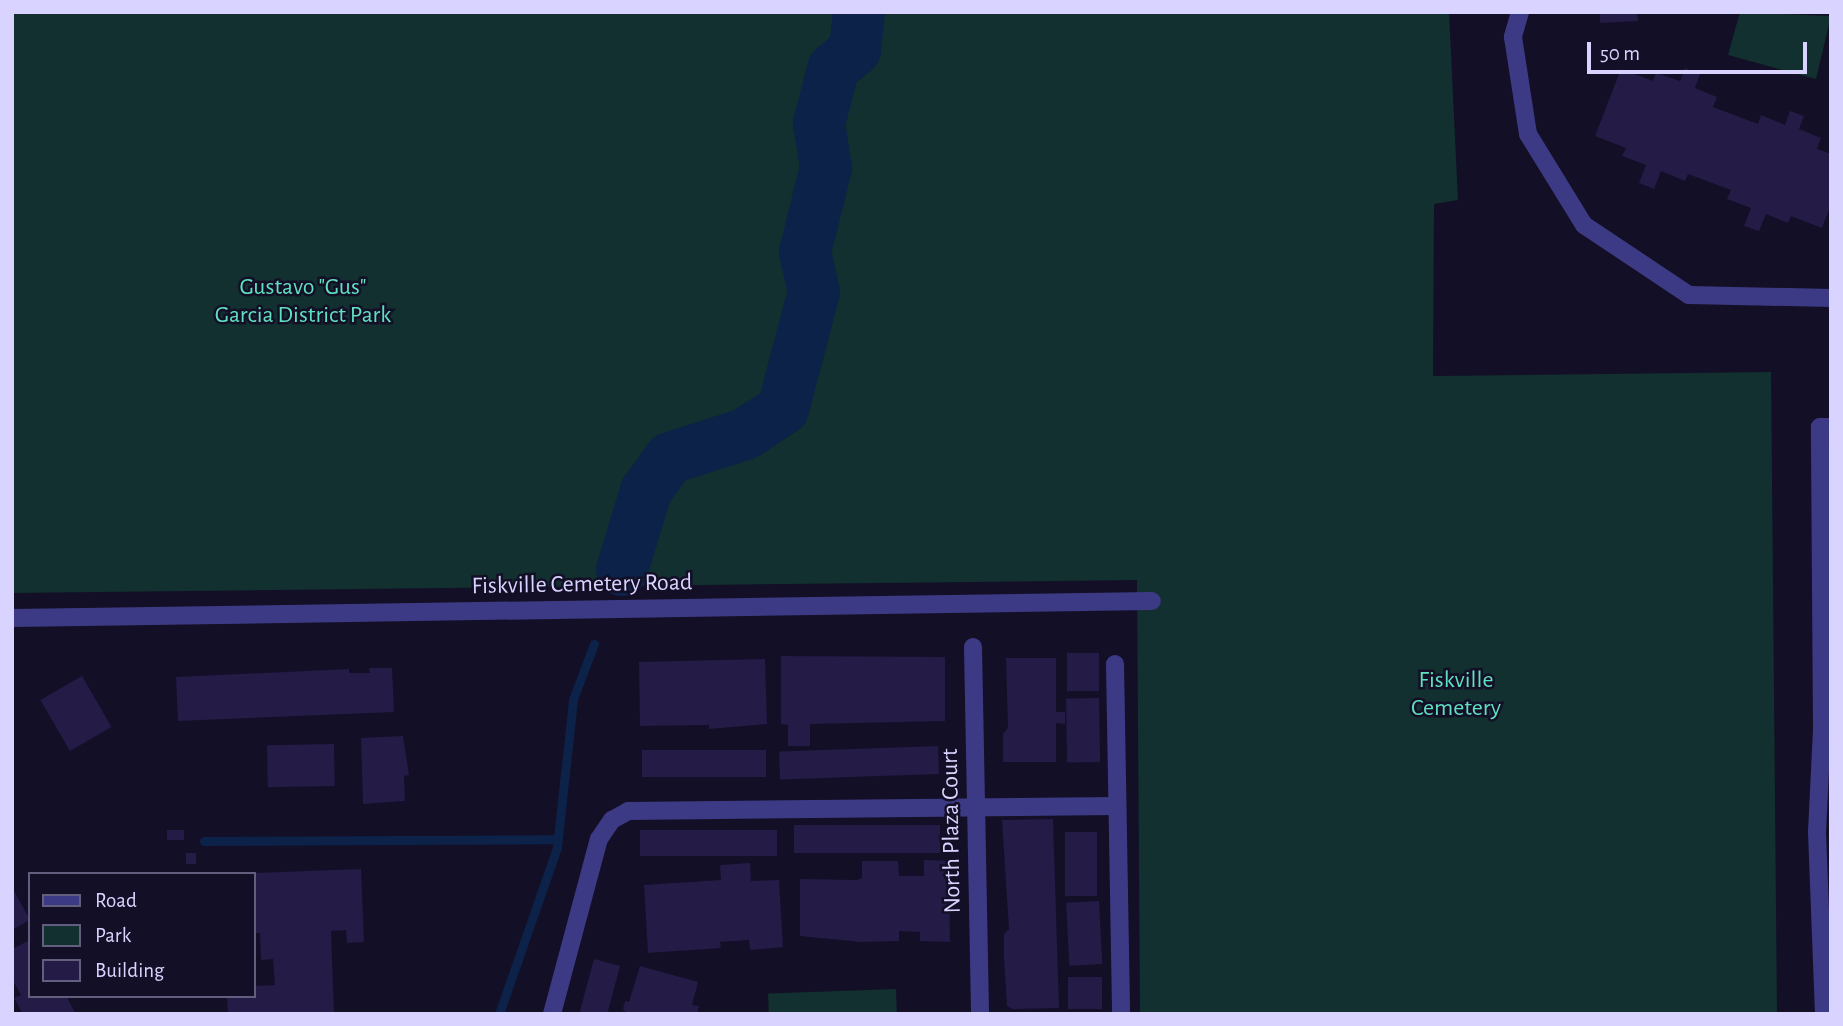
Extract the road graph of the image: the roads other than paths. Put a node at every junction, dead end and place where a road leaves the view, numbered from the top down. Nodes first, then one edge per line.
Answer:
1 (1520, 12) edge
2 (1831, 298) edge
3 (1831, 427) edge
4 (1152, 601) dead end
5 (12, 618) edge
6 (973, 647) dead end
7 (1115, 664) dead end
8 (976, 806) junction
9 (1118, 806) junction
10 (552, 1014) edge
11 (980, 1014) edge
12 (1121, 1014) edge
13 (1824, 1014) edge

1 - 2 street
3 - 13 street
4 - 5 street, Fiskville Cemetery Road
6 - 8 street, North Plaza Court
7 - 9 street
8 - 9 street
8 - 10 street
8 - 11 street, North Plaza Court
9 - 12 street

